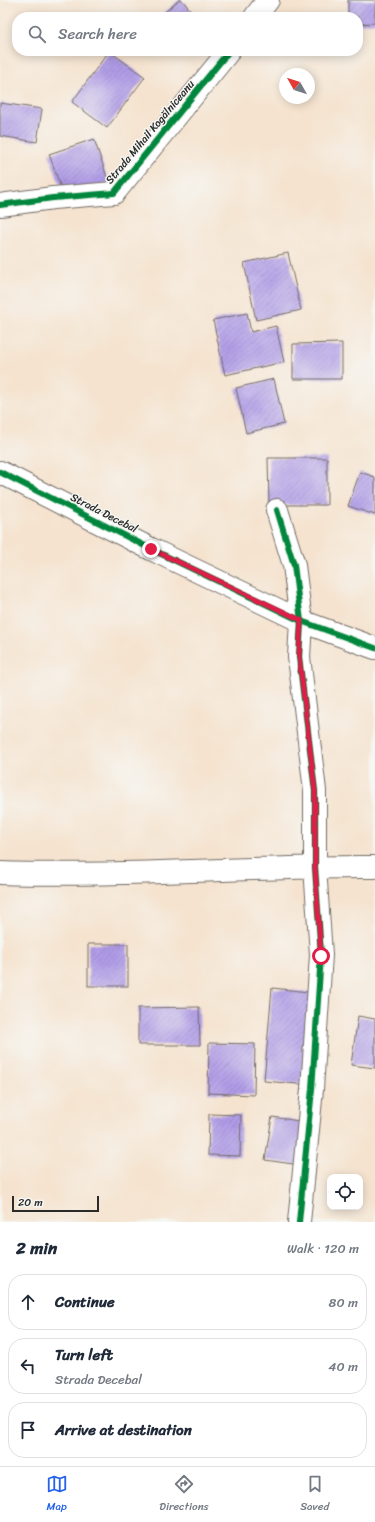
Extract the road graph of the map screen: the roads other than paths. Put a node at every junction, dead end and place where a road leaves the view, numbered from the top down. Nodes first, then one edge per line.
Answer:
1 (268, 0) edge
2 (259, 12) edge
3 (224, 56) edge
4 (0, 205) edge
5 (0, 472) edge
6 (277, 510) dead end
7 (301, 620) junction
8 (375, 648) edge
9 (315, 867) junction
10 (375, 867) edge
11 (0, 873) edge
12 (299, 1222) edge

1 - 2 street
3 - 4 street, Strada Mihail Kogălniceanu
5 - 7 street, Strada Decebal
6 - 7 street
7 - 8 street, Strada Decebal
7 - 9 street
9 - 10 street
9 - 11 street
9 - 12 street

